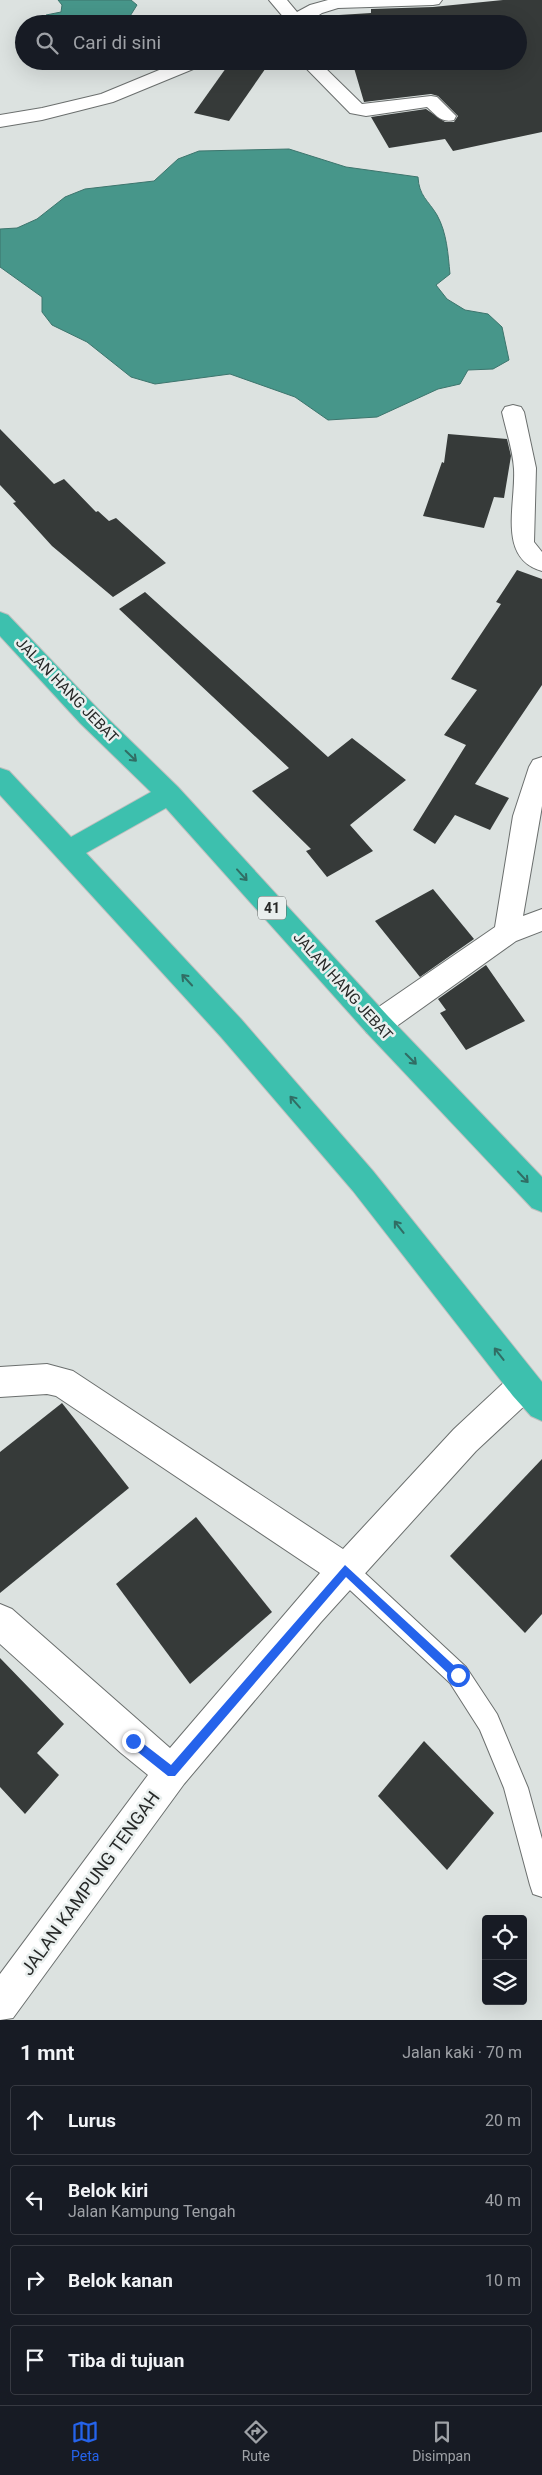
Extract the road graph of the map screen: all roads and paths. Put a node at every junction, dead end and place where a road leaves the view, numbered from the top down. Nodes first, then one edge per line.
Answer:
1 (278, 0) edge
2 (433, 0) edge
3 (288, 15) edge
4 (306, 15) edge
5 (175, 70) edge
6 (317, 70) edge
7 (447, 116) dead end
8 (0, 121) edge
9 (514, 412) dead end
10 (542, 563) edge
11 (0, 620) edge
12 (542, 767) edge
13 (0, 778) edge
14 (170, 794) junction
15 (68, 851) junction
16 (542, 920) edge
17 (507, 933) junction
18 (376, 1024) junction
19 (542, 1198) edge
20 (0, 1382) edge
21 (533, 1395) edge
22 (345, 1570) junction
23 (0, 1621) edge
24 (172, 1772) junction
25 (542, 1885) edge
26 (0, 2005) edge

1 - 3 street
2 - 4 street
5 - 8 street
6 - 7 street
9 - 10 street
11 -> 14 highway, JALAN HANG JEBAT / 41
12 - 17 street
13 - 15 highway
14 - 15 highway
14 -> 18 highway, JALAN HANG JEBAT / 41
21 -> 15 highway
16 - 17 street
17 - 18 street
18 -> 19 highway, JALAN HANG JEBAT / 41
20 - 22 street
21 - 22 street, JALAN KAMPUNG TENGAH
22 - 24 street, JALAN KAMPUNG TENGAH
22 - 25 lane
23 - 24 street
24 - 26 street, JALAN KAMPUNG TENGAH

